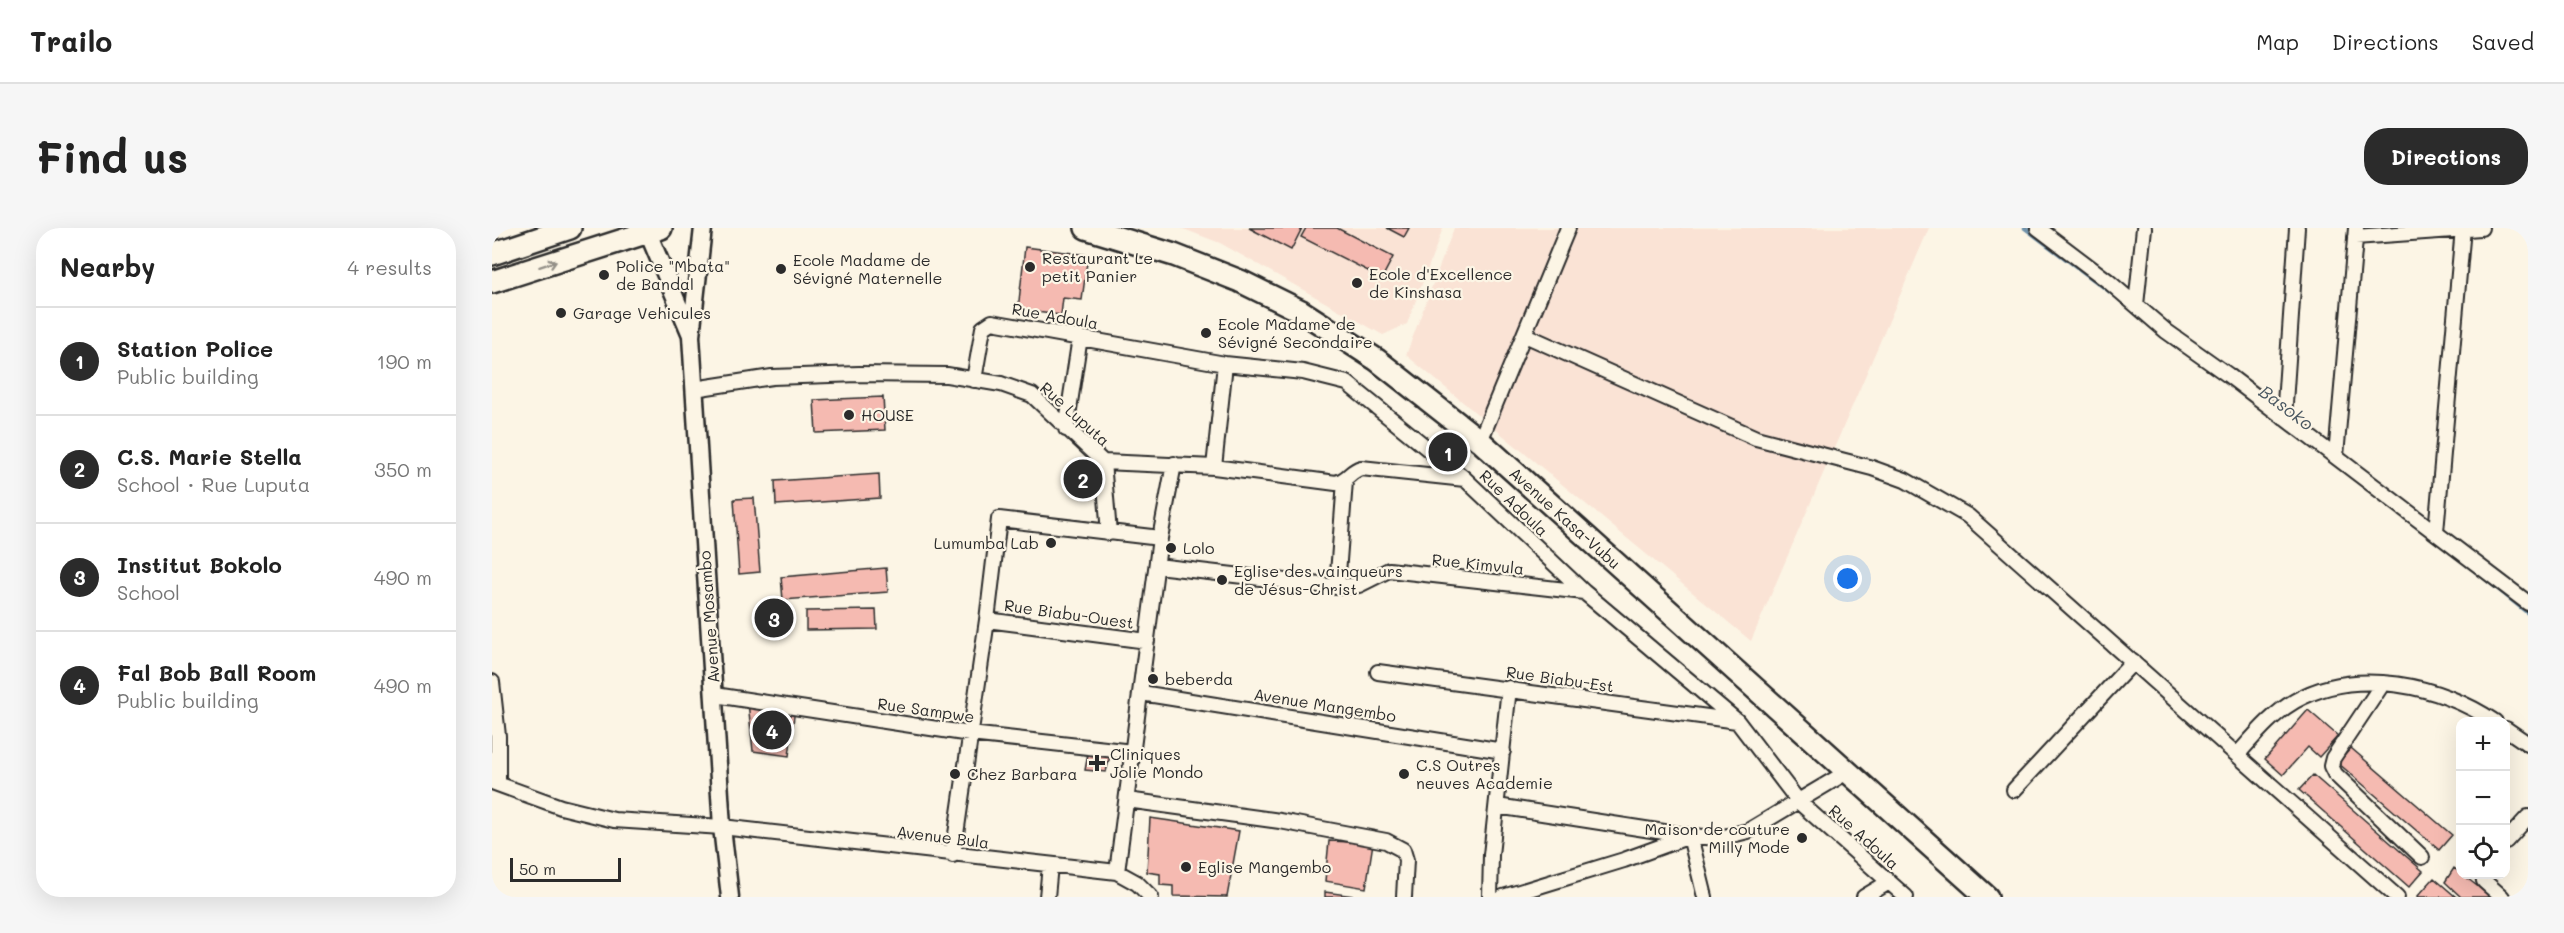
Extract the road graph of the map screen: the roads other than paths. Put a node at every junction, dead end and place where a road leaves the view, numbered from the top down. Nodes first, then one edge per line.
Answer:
1 (570, 228) edge
2 (703, 228) edge
3 (1086, 228) edge
4 (1568, 228) edge
5 (2038, 228) edge
6 (2144, 228) edge
7 (2297, 228) edge
8 (2481, 228) edge
9 (652, 229) edge
10 (2463, 229) edge
11 (2356, 233) edge
12 (492, 254) edge
13 (492, 282) edge
14 (2136, 305) junction
15 (1525, 335) junction
16 (691, 336) junction
17 (1080, 337) junction
18 (1225, 364) junction
19 (975, 380) junction
20 (694, 389) junction
21 (2284, 418) junction
22 (1066, 429) junction
23 (1480, 441) junction
24 (2336, 456) junction
25 (1103, 462) junction
26 (1174, 464) junction
27 (1214, 467) junction
28 (1465, 478) junction
29 (1345, 481) junction
30 (2436, 531) junction
31 (1109, 533) junction
32 (1160, 538) junction
33 (1157, 566) junction
34 (1337, 587) junction
35 (1584, 592) junction
36 (2528, 603) edge
37 (987, 620) junction
38 (1147, 641) junction
39 (2133, 662) junction
40 (1378, 672) dead end
41 (492, 682) edge
42 (2383, 683) junction
43 (1509, 688) junction
44 (1141, 693) junction
45 (715, 695) junction
46 (2488, 717) edge
47 (1737, 721) junction
48 (2510, 732) edge
49 (970, 734) junction
50 (2528, 744) edge
51 (1503, 751) junction
52 (1133, 752) junction
53 (2238, 754) junction
54 (1846, 772) junction
55 (495, 783) edge
56 (2014, 790) dead end
57 (1127, 800) junction
58 (1799, 802) junction
59 (1497, 806) junction
60 (2528, 817) edge
61 (723, 827) junction
62 (1690, 836) junction
63 (2510, 836) edge
64 (953, 855) junction
65 (2422, 857) dead end
66 (1050, 866) junction
67 (1117, 872) junction
68 (2484, 879) edge
69 (1889, 882) junction
70 (730, 897) edge
71 (1047, 897) edge
72 (1151, 897) edge
73 (1404, 897) edge
74 (1490, 897) edge
75 (1503, 897) edge
76 (1705, 897) edge
77 (1864, 897) edge
78 (1906, 897) edge
79 (1987, 897) edge
80 (2397, 897) edge
81 (2502, 897) edge

1 - 12 main road
2 - 16 street, Avenue Mosambo
3 - 23 main road, Avenue Kasa-Vubu
4 - 15 street
5 - 14 street
6 - 14 street
7 - 21 street
8 - 10 street
13 -> 9 main road
9 - 16 street, Avenue Mosambo
10 - 11 street
10 - 30 street
11 - 24 street
14 - 21 street
15 - 23 street
15 - 39 street
16 - 20 street, Avenue Mosambo
17 - 18 street, Rue Adoula
17 - 19 street, Rue Adoula
17 - 22 street
18 - 27 street
18 - 28 street, Rue Adoula
19 - 20 street, Rue Luputa
19 - 22 street, Rue Luputa
20 - 45 street, Avenue Mosambo
21 - 24 street
22 - 25 street, Rue Luputa
23 - 54 main road, Avenue Kasa-Vubu
24 - 30 street
25 - 26 street, Rue Luputa
25 - 31 street
26 - 27 street, Rue Luputa
26 - 32 street
27 - 29 street, Rue Luputa
28 - 29 street, Rue Luputa
28 - 35 street, Rue Adoula
29 - 34 street
30 - 36 street
31 - 32 street
31 - 37 street
32 - 33 street
33 - 34 street, Rue Kimvula
33 - 38 street
34 - 35 street, Rue Kimvula
35 - 47 street, Rue Adoula
37 - 38 street, Rue Biabu-Ouest
37 - 49 street
38 - 44 street
39 - 53 street
39 - 56 street
40 - 43 street, Rue Biabu-Est
41 - 55 street
42 - 46 street
42 - 53 street
42 - 65 street
43 - 47 street, Rue Biabu-Est
43 - 51 street
44 - 51 street, Avenue Mangembo
44 - 52 street
45 - 49 street, Rue Sampwe
45 - 61 street, Avenue Mosambo
47 - 58 street, Rue Adoula
48 - 50 street
49 - 52 street, Rue Sampwe
49 - 64 street
51 - 59 street
52 - 57 street
53 - 80 street
54 - 58 street
54 - 79 main road, Avenue Kasa-Vubu
55 - 61 street, Avenue Bula
57 - 67 street
57 - 73 street
58 - 62 street
58 - 69 street, Rue Adoula
59 - 62 street
59 - 74 street
60 - 63 street
61 - 64 street, Avenue Bula
61 - 70 street, Avenue Mosambo
62 - 75 street
62 - 76 street
64 - 66 street, Avenue Bula
66 - 67 street, Avenue Bula
66 - 71 street
67 - 72 street, Avenue Bula
68 - 81 street
69 - 77 street
69 - 78 street, Rue Adoula

